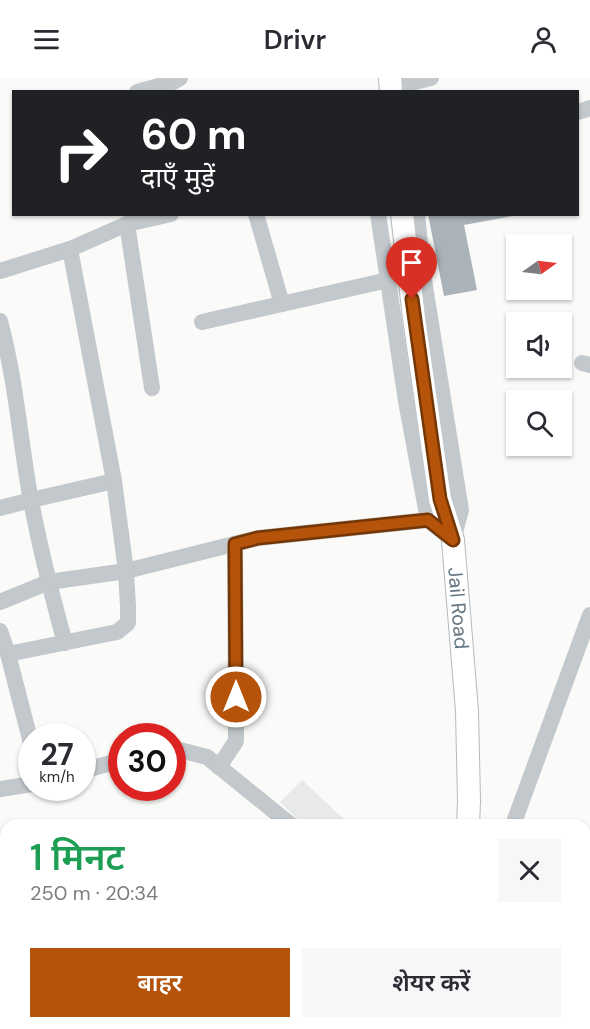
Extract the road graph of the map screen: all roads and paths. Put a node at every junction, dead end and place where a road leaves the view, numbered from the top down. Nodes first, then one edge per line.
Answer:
1 (180, 78) edge
2 (431, 78) edge
3 (398, 85) edge
4 (144, 90) edge
5 (159, 216) edge
6 (257, 216) edge
7 (378, 216) edge
8 (402, 216) edge
9 (417, 216) edge
10 (136, 220) edge
11 (70, 249) junction
12 (0, 271) edge
13 (388, 280) junction
14 (282, 304) junction
15 (0, 321) edge
16 (202, 322) dead end
17 (152, 388) dead end
18 (114, 482) junction
19 (31, 500) junction
20 (0, 508) edge
21 (428, 520) junction
22 (453, 540) junction
23 (235, 544) junction
24 (126, 571) junction
25 (49, 582) junction
26 (0, 602) edge
27 (590, 615) edge
28 (0, 631) edge
29 (65, 643) junction
30 (8, 654) junction
31 (26, 723) edge
32 (186, 752) edge
33 (219, 767) junction
34 (18, 786) edge
35 (0, 789) edge
36 (284, 819) edge
37 (468, 819) edge
38 (515, 819) edge

1 - 4 street
2 - 3 street
5 - 10 street
6 - 14 street
7 - 13 street
8 - 22 street, Jail Road
9 - 22 street
10 - 11 street
10 - 17 street
11 - 12 street
11 - 18 street
13 - 14 street
13 - 21 street
14 - 16 street
15 - 19 street
18 - 19 street
18 - 24 street
19 - 20 street
19 - 25 street
21 - 22 street
21 - 23 street
22 - 37 street, Jail Road
23 - 24 street
23 - 33 street
24 - 25 street
24 - 29 street
25 - 26 street
25 - 29 street
27 - 38 street
28 - 30 street
29 - 30 street
30 - 31 street
32 - 33 street
33 - 36 street
34 - 35 street

